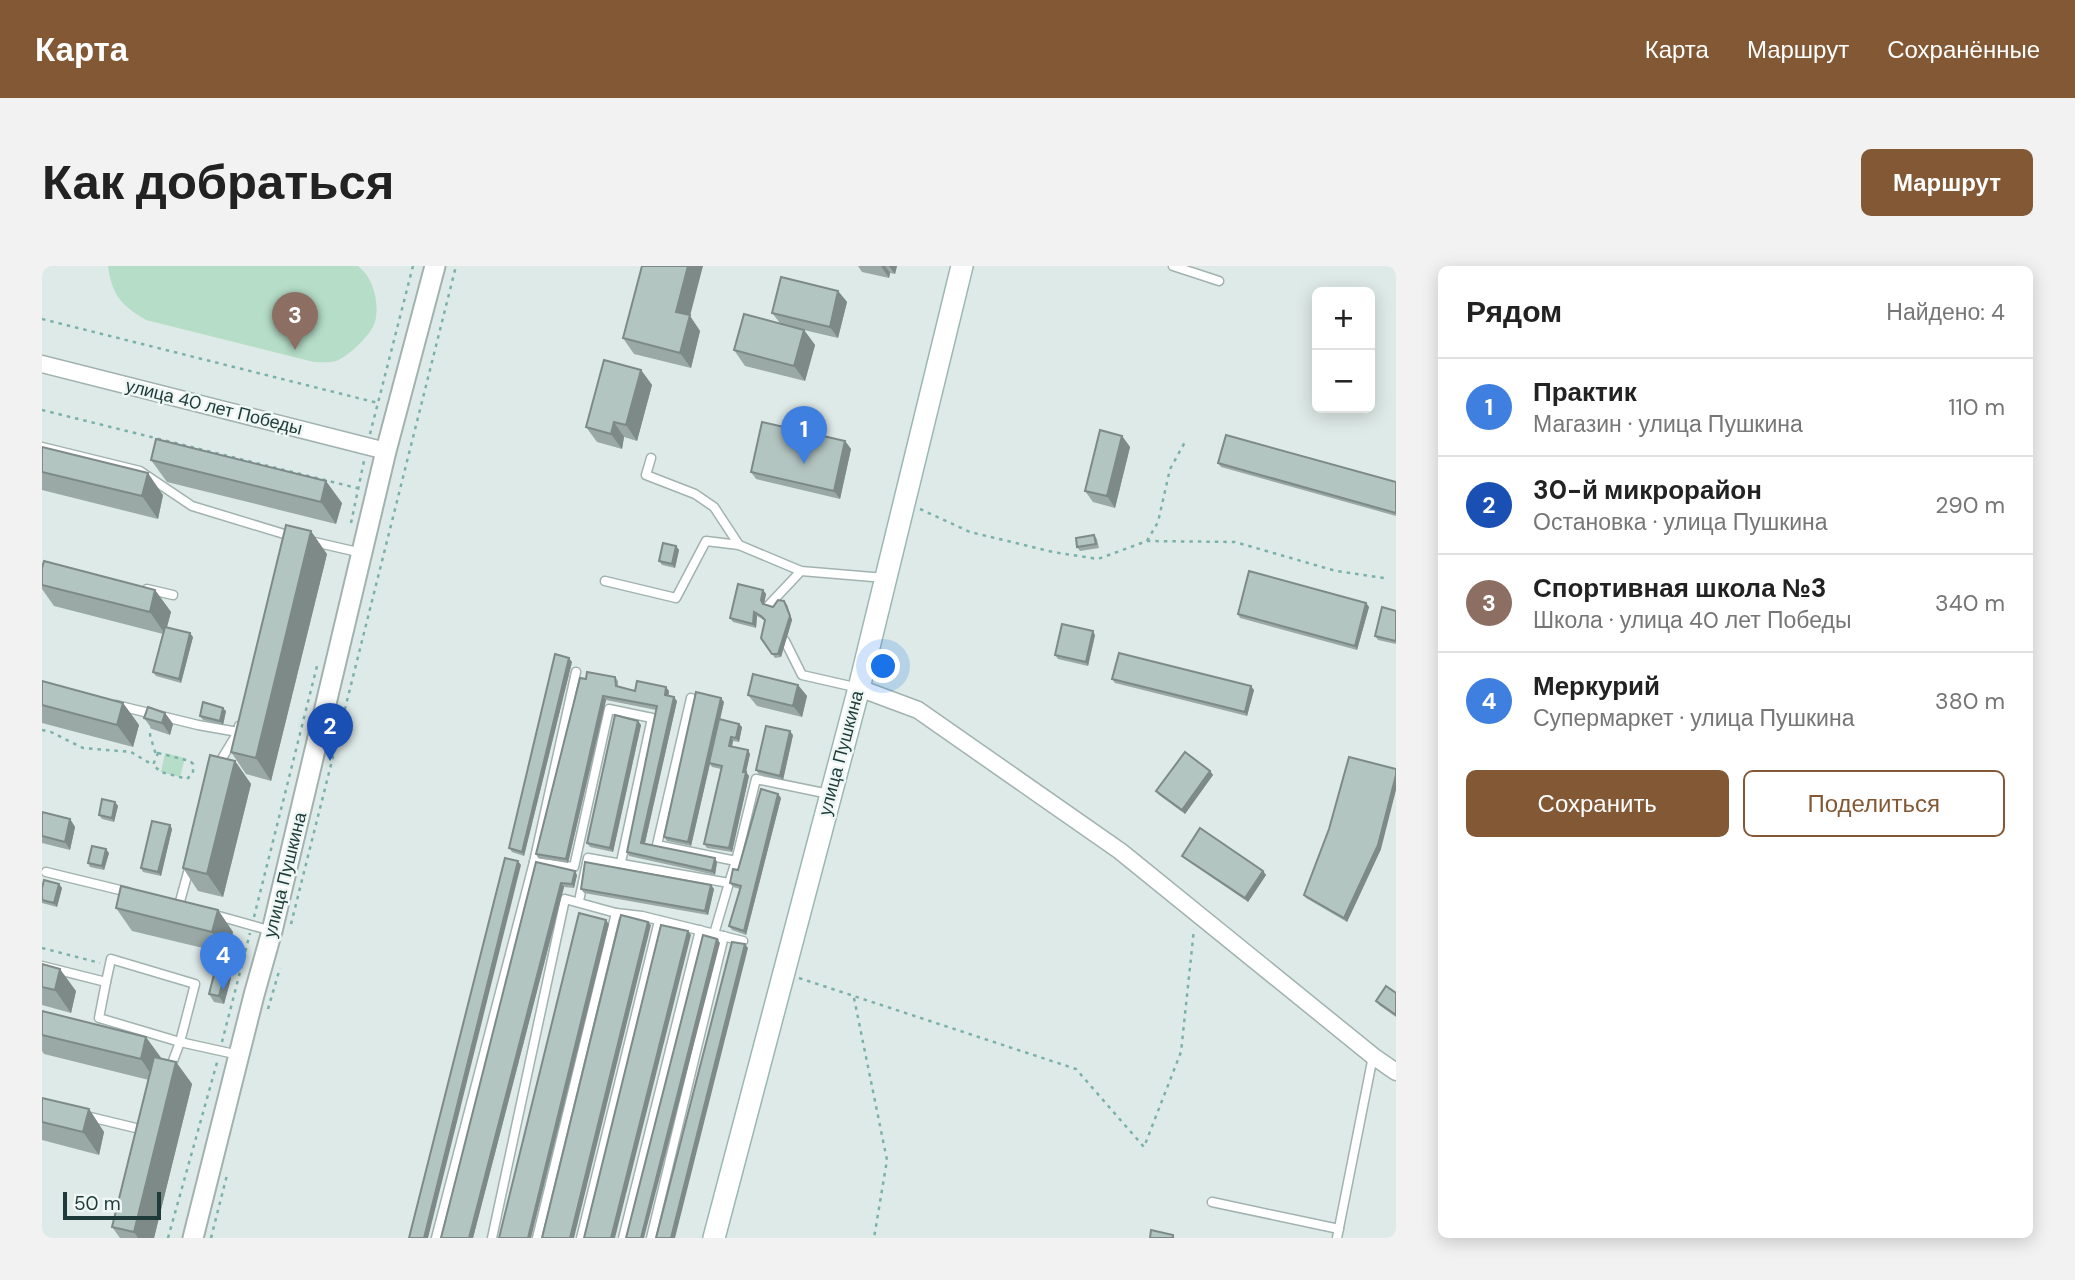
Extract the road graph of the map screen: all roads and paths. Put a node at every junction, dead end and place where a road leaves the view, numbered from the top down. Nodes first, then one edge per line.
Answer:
1 (412, 266) edge
2 (435, 266) edge
3 (456, 266) edge
4 (962, 266) edge
5 (1173, 266) edge
6 (1219, 282) dead end
7 (42, 319) edge
8 (42, 364) edge
9 (378, 404) junction
10 (42, 410) edge
11 (1185, 442) dead end
12 (42, 447) edge
13 (377, 448) junction
14 (651, 458) dead end
15 (358, 488) junction
16 (904, 501) junction
17 (289, 536) junction
18 (1147, 541) junction
19 (739, 545) junction
20 (286, 549) edge
21 (354, 552) junction
22 (801, 571) junction
23 (885, 578) junction
24 (1384, 578) dead end
25 (605, 581) dead end
26 (134, 585) edge
27 (173, 595) dead end
28 (766, 608) edge
29 (785, 641) edge
30 (319, 657) dead end
31 (576, 672) dead end
32 (859, 688) junction
33 (691, 698) dead end
34 (104, 702) edge
35 (154, 714) junction
36 (241, 719) edge
37 (42, 730) edge
38 (238, 732) junction
39 (156, 755) junction
40 (153, 765) junction
41 (215, 770) edge
42 (830, 794) junction
43 (192, 856) edge
44 (578, 856) junction
45 (588, 858) junction
46 (736, 861) junction
47 (534, 862) junction
48 (621, 862) junction
49 (46, 872) dead end
50 (729, 883) junction
51 (139, 895) edge
52 (579, 901) junction
53 (166, 902) edge
54 (179, 905) junction
55 (191, 909) edge
56 (204, 912) edge
57 (1196, 912) junction
58 (617, 913) junction
59 (659, 920) junction
60 (252, 925) junction
61 (700, 930) junction
62 (280, 933) junction
63 (714, 934) junction
64 (724, 936) junction
65 (743, 941) edge
66 (42, 948) edge
67 (111, 959) junction
68 (282, 961) dead end
69 (42, 967) edge
70 (784, 973) junction
71 (106, 982) junction
72 (854, 998) junction
73 (267, 1013) dead end
74 (180, 1041) junction
75 (230, 1052) junction
76 (1373, 1056) junction
77 (1396, 1072) edge
78 (163, 1081) edge
79 (82, 1115) edge
80 (150, 1120) edge
81 (147, 1131) junction
82 (144, 1144) edge
83 (228, 1171) dead end
84 (1212, 1202) dead end
85 (1338, 1234) edge
86 (169, 1238) edge
87 (193, 1238) edge
88 (211, 1238) edge
89 (436, 1238) edge
90 (492, 1238) edge
91 (537, 1238) edge
92 (581, 1238) edge
93 (623, 1238) edge
94 (651, 1238) edge
95 (714, 1238) edge
96 (874, 1238) edge

1 - 9 path
2 - 13 street, улица Пушкина
3 - 62 path
4 - 16 main road, улица Пушкина
5 - 6 lane
7 - 9 path
8 - 13 street, улица 40 лет Победы
9 - 13 path
10 - 15 path
11 - 18 path
12 - 17 lane
13 - 15 path
13 - 21 street, улица Пушкина
14 - 19 lane
15 - 21 path
16 - 18 path
16 - 23 main road, улица Пушкина
17 - 20 lane
17 - 21 lane
18 - 24 path
19 - 22 lane
19 - 25 lane
21 - 62 street, улица Пушкина
22 - 23 lane
22 - 28 lane
23 - 32 main road, улица Пушкина
26 - 27 lane
29 - 32 lane
30 - 60 path
31 - 47 lane
32 - 42 main road, улица Пушкина
32 - 57 street
33 - 46 lane
34 - 35 lane
35 - 38 lane
35 - 39 path
36 - 38 lane
37 - 40 path
38 - 41 lane
39 - 40 path
39 - 40 path
42 - 46 lane
42 - 70 main road, улица Пушкина
43 - 54 lane
44 - 45 lane
44 - 47 lane
44 - 48 lane
45 - 48 lane
45 - 52 lane
46 - 50 lane
47 - 89 lane
48 - 50 lane
49 - 51 lane
50 - 63 lane
52 - 58 lane
52 - 90 lane
53 - 54 lane
54 - 55 lane
56 - 60 lane
57 - 72 path
57 - 76 street
58 - 59 lane
58 - 91 lane
59 - 61 lane
59 - 92 lane
60 - 62 lane
60 - 75 path
61 - 63 lane
61 - 93 lane
62 - 75 street, улица Пушкина
63 - 64 lane
64 - 65 lane
64 - 94 lane
66 - 67 path
67 - 71 lane
67 - 74 lane
68 - 73 path
69 - 71 lane
70 - 72 path
70 - 95 main road, улица Пушкина
71 - 74 lane
72 - 96 path
74 - 75 lane
74 - 78 lane
75 - 86 path
75 - 87 street, улица Пушкина
76 - 77 street
76 - 85 lane
79 - 81 lane
80 - 81 lane
81 - 82 lane
83 - 88 path
84 - 85 lane

